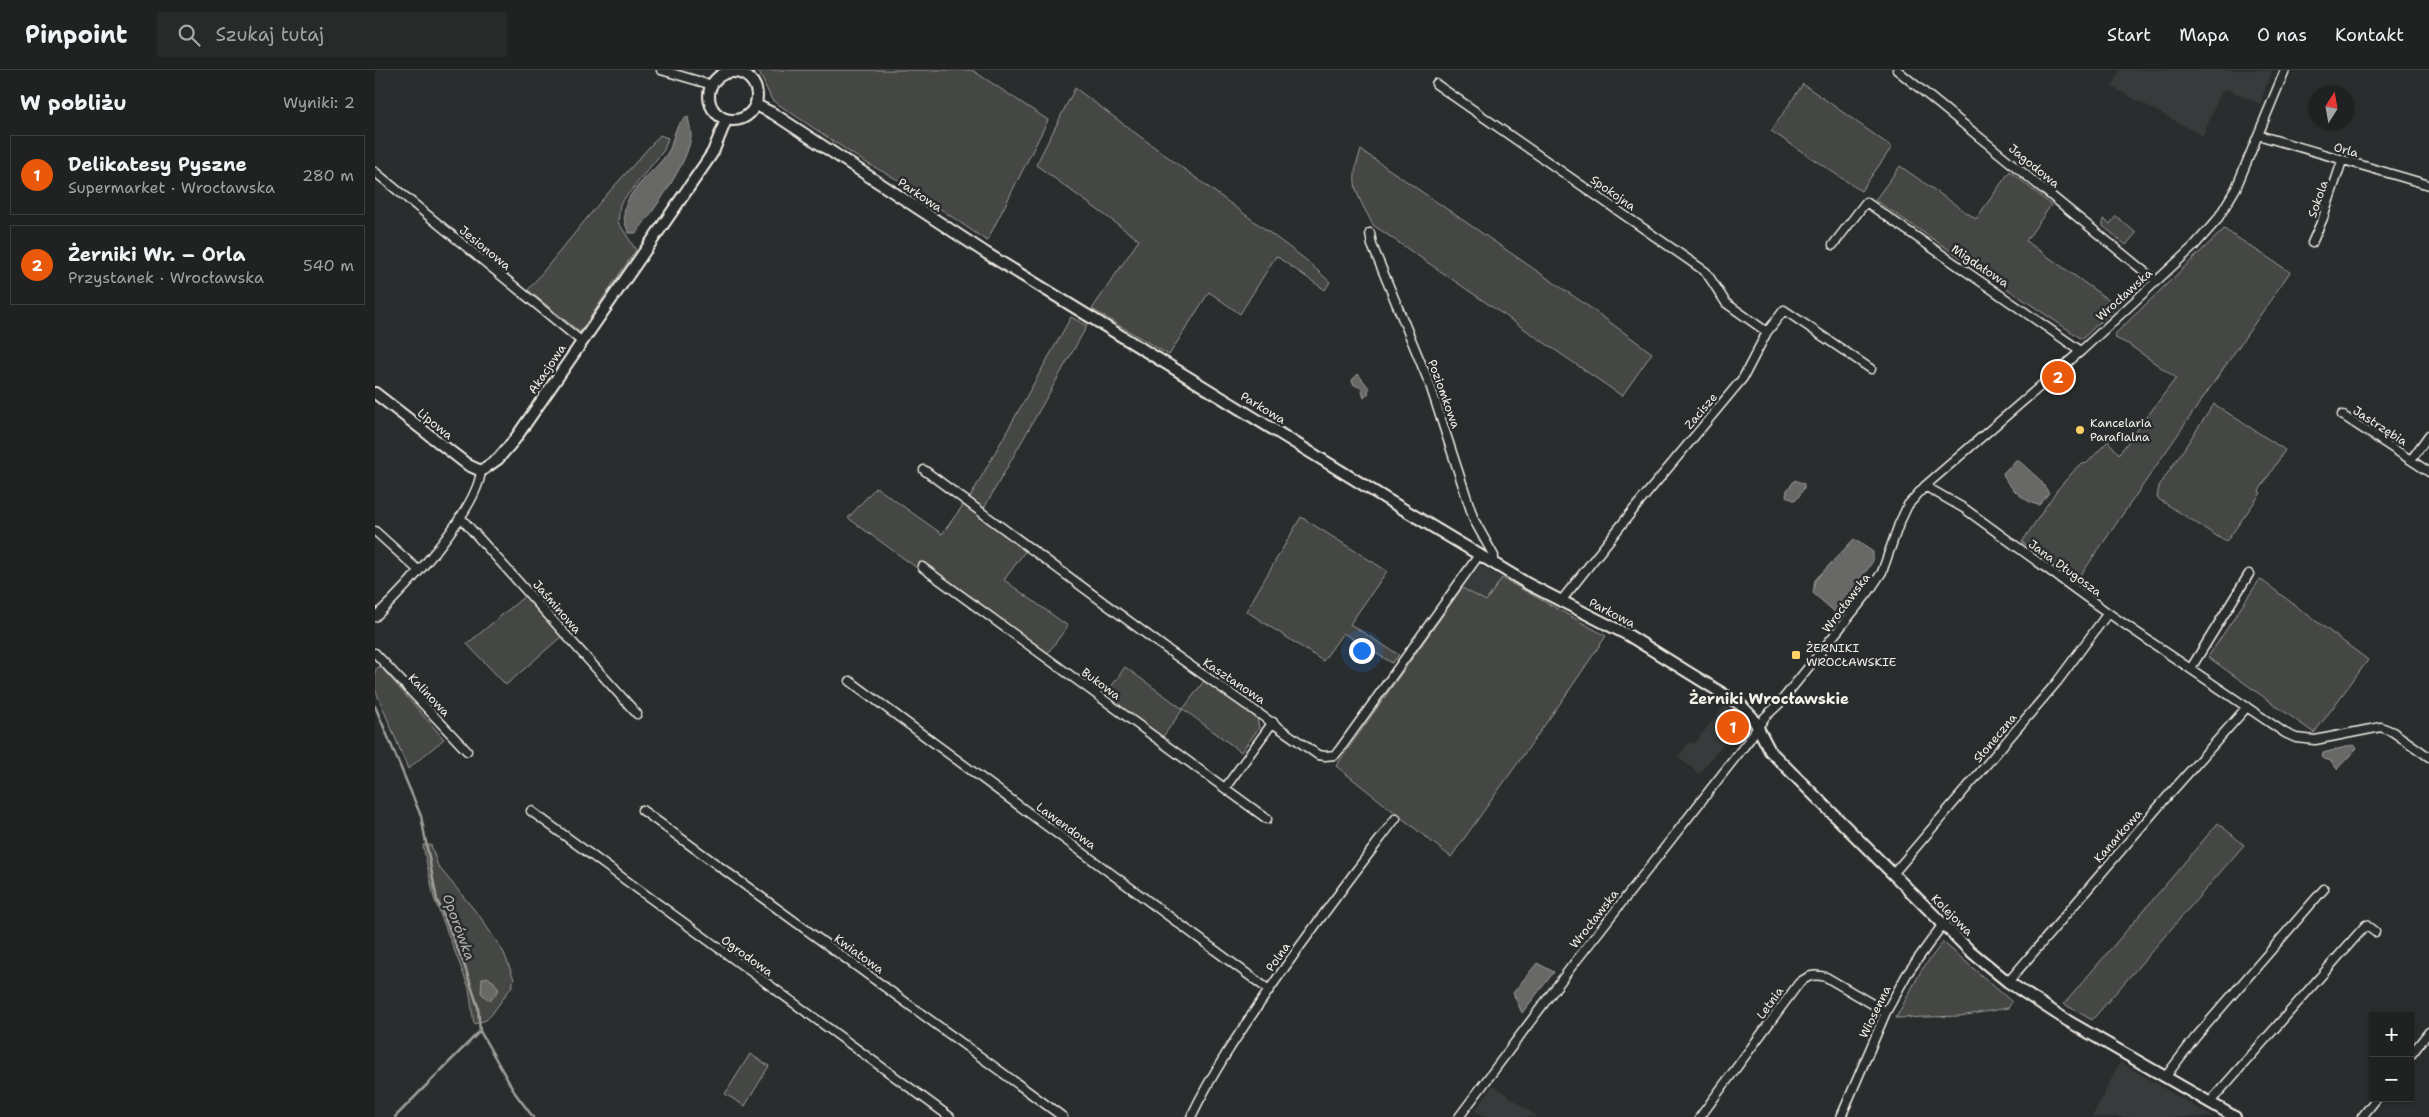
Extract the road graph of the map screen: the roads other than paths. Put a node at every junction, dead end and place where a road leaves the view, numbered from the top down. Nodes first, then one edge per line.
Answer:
1 (661, 70) edge
2 (1897, 70) edge
3 (2285, 70) edge
4 (740, 71) edge
5 (1436, 84) dead end
6 (712, 85) junction
7 (756, 105) junction
8 (726, 120) junction
9 (2258, 135) junction
10 (2342, 161) junction
11 (375, 172) edge
12 (2429, 184) edge
13 (1370, 232) dead end
14 (2312, 243) dead end
15 (1833, 245) dead end
16 (2156, 281) junction
17 (1767, 332) junction
18 (581, 341) junction
19 (2081, 351) junction
20 (1871, 369) dead end
21 (375, 393) edge
22 (2343, 415) dead end
23 (2429, 435) edge
24 (2411, 460) junction
25 (925, 470) dead end
26 (481, 471) junction
27 (2429, 472) edge
28 (1925, 486) junction
29 (460, 517) junction
30 (375, 531) edge
31 (1479, 555) junction
32 (1492, 562) junction
33 (922, 568) dead end
34 (418, 570) junction
35 (2249, 574) dead end
36 (1561, 601) junction
37 (2108, 613) junction
38 (375, 617) edge
39 (375, 653) edge
40 (2191, 668) junction
41 (850, 681) dead end
42 (2247, 707) junction
43 (637, 714) dead end
44 (1273, 722) junction
45 (1758, 728) junction
46 (467, 751) dead end
47 (2429, 757) edge
48 (1225, 788) junction
49 (643, 810) dead end
50 (531, 811) dead end
51 (1396, 818) dead end
52 (1267, 819) dead end
53 (1893, 874) junction
54 (2325, 889) dead end
55 (1943, 924) junction
56 (2375, 932) dead end
57 (2008, 982) junction
58 (1269, 990) junction
59 (1886, 1012) junction
60 (2429, 1032) edge
61 (2414, 1051) edge
62 (2166, 1076) junction
63 (2210, 1102) junction
64 (2374, 1102) edge
65 (950, 1117) edge
66 (1063, 1117) edge
67 (1191, 1117) edge
68 (1459, 1117) edge
69 (1700, 1117) edge
70 (1841, 1117) edge
71 (2235, 1117) edge
72 (2362, 1117) edge

1 - 6 street
2 - 16 street, Jagodowa
3 - 9 street, Wrocławska
4 - 6 street
4 - 7 street
5 - 17 street, Spokojna
6 - 8 street
7 - 8 street
7 - 31 street, Parkowa
8 - 18 street, Akacjowa
9 - 10 street, Orla
9 - 16 street, Wrocławska
10 - 12 street, Orla
10 - 14 street, Sokola
11 - 18 street, Jesionowa
13 - 32 street, Poziomkowa
15 - 19 street, Migdałowa
16 - 19 street, Wrocławska
17 - 20 street, Zacisze
17 - 36 street, Zacisze
18 - 26 street, Akacjowa
19 - 28 street, Wrocławska
21 - 26 street, Lipowa
22 - 24 street, Jastrzębia
23 - 24 street
24 - 27 street, Jastrzębia
25 - 44 street, Kasztanowa
26 - 29 street
28 - 37 street, Jana Długosza
28 - 45 street, Wrocławska
29 - 34 street
29 - 43 street, Jaśminowa
30 - 34 street
31 - 32 street, Parkowa
31 - 44 street, Kasztanowa
32 - 36 street, Parkowa
33 - 48 street, Bukowa
34 - 38 street
35 - 40 street
36 - 45 street, Parkowa
37 - 40 street, Jana Długosza
37 - 53 street, Słoneczna
39 - 46 street, Kalinowa
40 - 42 street, Jana Długosza
41 - 58 street, Lawendowa
42 - 47 street, Jana Długosza
42 - 57 street, Kanarkowa
44 - 48 street
45 - 53 street, Kolejowa
45 - 68 street, Wrocławska
48 - 52 street, Bukowa
49 - 66 street, Kwiatowa
50 - 65 street, Ogrodowa
51 - 58 street, Polna
53 - 55 street, Kolejowa
54 - 62 street
55 - 57 street, Kolejowa
55 - 59 street, Wiosenna
56 - 63 street
57 - 62 street, Kolejowa
58 - 67 street, Polna
59 - 69 street, Letnia
59 - 70 street, Wiosenna
60 - 61 street
62 - 63 street, Kolejowa
63 - 71 street, Kolejowa
64 - 72 street

